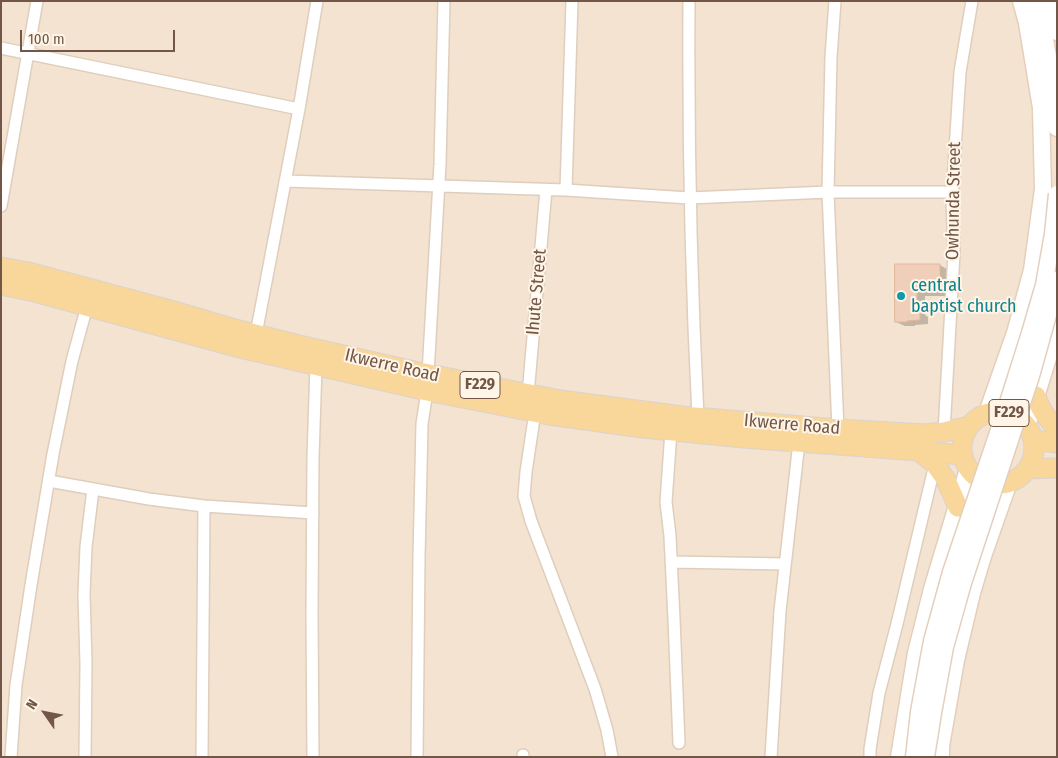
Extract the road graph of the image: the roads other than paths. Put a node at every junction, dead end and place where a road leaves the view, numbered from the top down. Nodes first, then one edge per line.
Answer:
1 (37, 1) edge
2 (317, 1) edge
3 (444, 1) edge
4 (572, 1) edge
5 (689, 1) edge
6 (835, 1) edge
7 (972, 1) edge
8 (1020, 1) edge
9 (1034, 1) edge
10 (1049, 1) edge
11 (1057, 32) edge
12 (1, 48) edge
13 (28, 53) junction
14 (299, 109) junction
15 (1057, 128) edge
16 (285, 181) junction
17 (438, 186) junction
18 (546, 190) junction
19 (566, 190) junction
20 (828, 192) junction
21 (953, 192) junction
22 (1057, 194) edge
23 (689, 198) junction
24 (1, 206) edge
25 (1057, 280) edge
26 (2, 282) edge
27 (87, 306) junction
28 (1015, 333) junction
29 (256, 334) junction
30 (1055, 336) edge
31 (316, 366) junction
32 (427, 383) junction
33 (528, 394) junction
34 (1036, 396) junction
35 (536, 412) junction
36 (987, 413) junction
37 (698, 417) junction
38 (968, 426) junction
39 (838, 429) junction
40 (1057, 429) edge
41 (671, 431) junction
42 (944, 432) junction
43 (1031, 433) junction
44 (799, 442) junction
45 (1057, 443) edge
46 (1001, 447) junction
47 (918, 451) junction
48 (965, 462) junction
49 (934, 464) junction
50 (1057, 468) edge
51 (1027, 469) junction
52 (49, 481) junction
53 (1009, 482) junction
54 (93, 489) junction
55 (204, 506) junction
56 (958, 507) junction
57 (313, 513) junction
58 (944, 549) junction
59 (671, 562) junction
60 (981, 563) junction
61 (785, 564) junction
62 (679, 742) dead end
63 (11, 757) edge
64 (85, 757) edge
65 (202, 757) edge
66 (313, 757) edge
67 (417, 757) edge
68 (612, 757) edge
69 (771, 757) edge
70 (870, 757) edge
71 (899, 757) edge
72 (914, 757) edge
73 (926, 757) edge
74 (941, 757) edge

1 - 13 street
2 - 14 street
3 - 17 street
4 - 19 street
5 - 23 street
6 - 20 street
7 - 21 street, Owhunda Street
8 - 28 main road
9 - 15 main road
10 - 11 main road
12 - 13 street
13 - 14 street
13 - 24 street
14 - 16 street
16 - 17 street
16 - 29 street
17 - 18 street
17 - 32 street
18 - 19 street
18 - 33 street, Ihute Street
19 - 23 street
20 - 21 street
20 - 23 street
20 - 39 street
21 - 42 street, Owhunda Street
22 - 46 main road, bridge
23 - 37 street
25 - 46 main road, bridge
26 - 27 main road, Ikwerre Road / F229
26 - 29 main road, Ikwerre Road / F229
27 - 31 main road, Ikwerre Road / F229
27 - 52 street
28 - 30 main road
28 - 36 main road
29 - 32 main road, Ikwerre Road / F229
30 - 34 main road
31 - 32 main road, Ikwerre Road / F229
31 - 57 street
32 - 33 main road, Ikwerre Road / F229
32 - 35 main road, Ikwerre Road / F229
32 - 67 street
33 - 37 main road, Ikwerre Road / F229
34 - 40 main road
34 - 43 main road
35 - 41 main road, Ikwerre Road / F229
35 - 68 street
36 - 38 main road, F229
36 - 43 main road, F229
37 - 39 main road, Ikwerre Road / F229
38 - 42 main road, Ikwerre Road / F229
38 - 48 main road, F229
39 - 42 main road, Ikwerre Road / F229
41 - 44 main road, Ikwerre Road / F229
41 - 59 street
43 - 45 main road, F229
43 - 51 main road, F229
44 - 47 main road, Ikwerre Road / F229
44 - 61 street
46 - 72 main road, bridge
46 - 73 main road, bridge
47 - 48 main road, Ikwerre Road / F229
47 - 49 main road
48 - 53 main road, F229
48 - 56 main road
49 - 56 main road
49 - 70 street
50 - 51 main road
51 - 53 main road
52 - 54 street
52 - 63 street
53 - 60 main road
54 - 55 street
54 - 64 street
55 - 57 street
55 - 65 street
56 - 58 main road
57 - 66 street
58 - 60 main road
58 - 71 main road
59 - 61 street
59 - 62 street
60 - 74 main road
61 - 69 street

